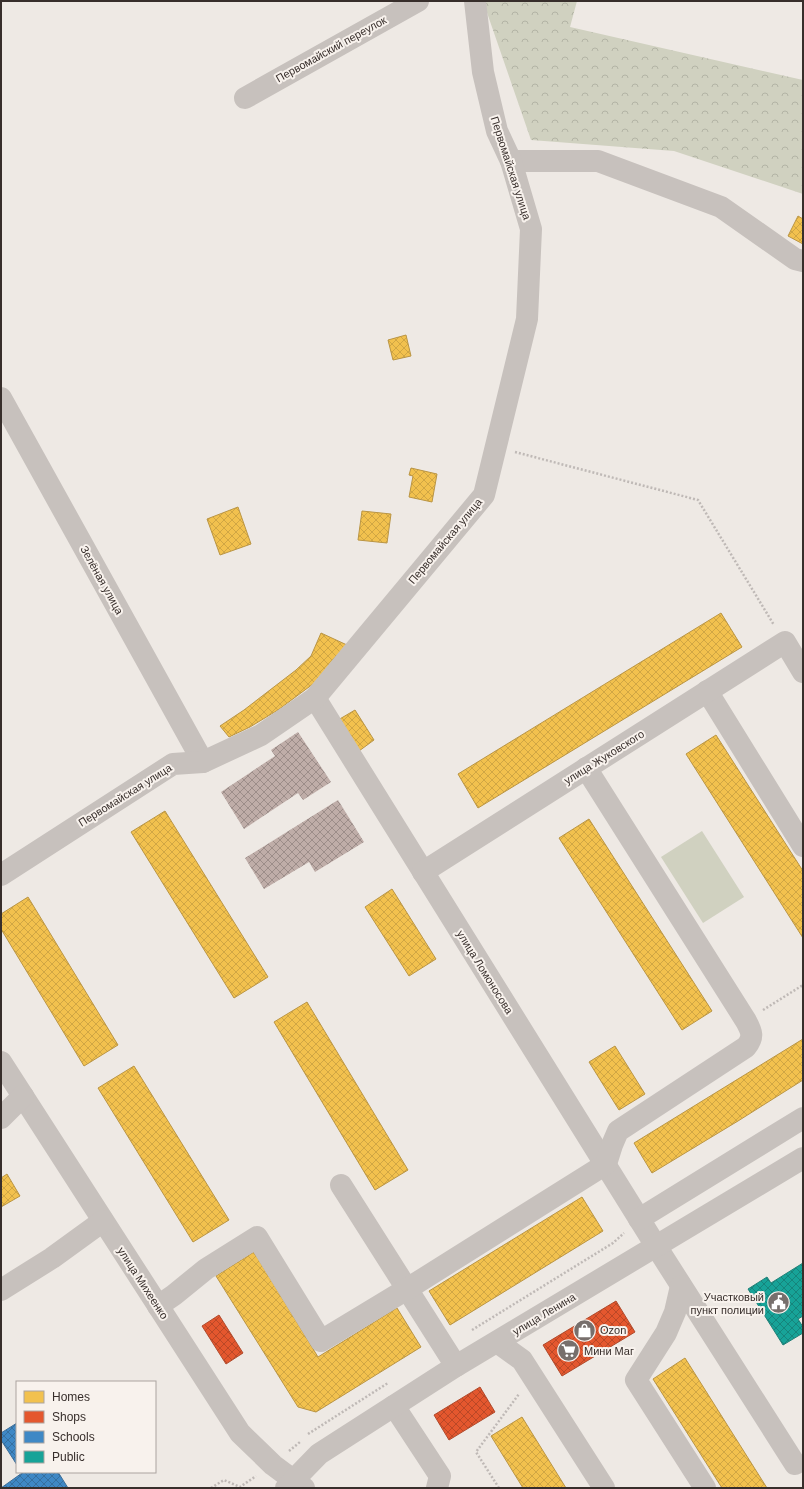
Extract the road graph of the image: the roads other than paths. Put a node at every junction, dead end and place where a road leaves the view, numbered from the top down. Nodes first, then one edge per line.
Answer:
1 (418, 1) edge
2 (475, 1) edge
3 (245, 98) dead end
4 (511, 161) junction
5 (803, 261) edge
6 (1, 398) edge
7 (803, 672) edge
8 (707, 691) junction
9 (315, 698) junction
10 (203, 762) junction
11 (586, 768) junction
12 (803, 846) edge
13 (423, 872) junction
14 (1, 875) edge
15 (1, 1062) edge
16 (23, 1096) junction
17 (1, 1118) edge
18 (803, 1118) edge
19 (803, 1158) edge
20 (606, 1164) junction
21 (341, 1185) dead end
22 (639, 1219) junction
23 (103, 1221) junction
24 (656, 1246) junction
25 (681, 1286) junction
26 (407, 1289) junction
27 (1, 1290) edge
28 (158, 1306) junction
29 (497, 1342) junction
30 (456, 1366) junction
31 (394, 1406) junction
32 (795, 1464) dead end
33 (294, 1485) edge
34 (437, 1488) edge
35 (604, 1488) edge
36 (704, 1488) edge

1 - 3 street, Первомайский переулок
2 - 4 street, Первомайская улица
4 - 5 street
4 - 9 street, Первомайская улица
6 - 10 street, Зелёная улица
7 - 8 street, улица Жуковского
8 - 11 street, улица Жуковского
8 - 12 street
9 - 10 street, Первомайская улица
9 - 13 street, улица Ломоносова
10 - 14 street, Первомайская улица
11 - 13 street, улица Жуковского
11 - 20 street
13 - 20 street, улица Ломоносова
15 - 16 street, улица Михеенко
16 - 17 street
16 - 23 street, улица Михеенко
18 - 22 street
19 - 24 street, улица Ленина
20 - 22 street, улица Ломоносова
20 - 26 street
21 - 26 street
22 - 24 street, улица Ломоносова
23 - 27 street
23 - 28 street, улица Михеенко
24 - 25 street, улица Ломоносова
24 - 29 street, улица Ленина
25 - 32 street, улица Ломоносова
25 - 36 street
26 - 28 street
26 - 30 street
28 - 33 street, улица Михеенко
29 - 30 street, улица Ленина
29 - 35 street
30 - 31 street, улица Ленина
31 - 33 street, улица Ленина
31 - 34 street

